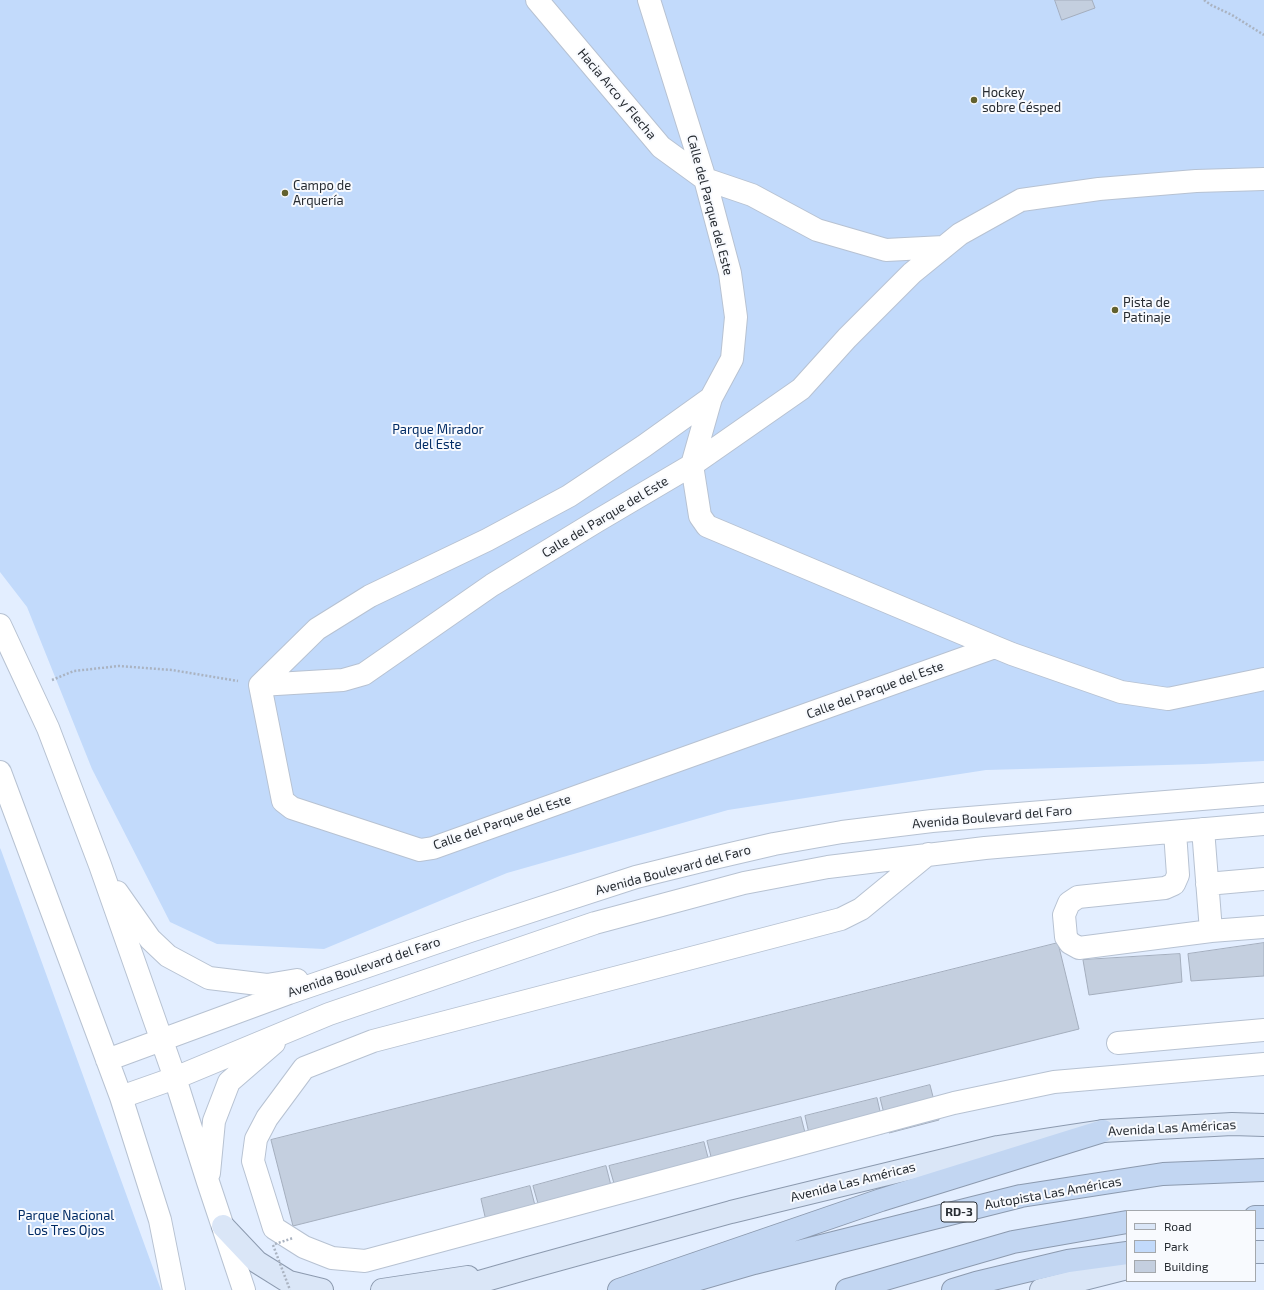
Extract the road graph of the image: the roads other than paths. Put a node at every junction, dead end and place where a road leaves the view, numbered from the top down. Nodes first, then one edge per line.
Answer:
1 (537, 0) edge
2 (648, 0) edge
3 (1264, 179) edge
4 (705, 180) junction
5 (944, 247) junction
6 (711, 398) junction
7 (692, 465) junction
8 (0, 625) edge
9 (995, 647) junction
10 (1264, 679) edge
11 (260, 685) junction
12 (0, 772) edge
13 (1264, 794) edge
14 (1264, 824) edge
15 (1203, 829) junction
16 (1175, 832) junction
17 (928, 854) junction
18 (100, 866) junction
19 (1264, 879) edge
20 (1207, 884) junction
21 (1264, 927) edge
22 (1211, 931) junction
23 (351, 971) junction
24 (329, 1014) junction
25 (1264, 1030) edge
26 (161, 1040) junction
27 (1118, 1043) dead end
28 (107, 1060) junction
29 (1264, 1064) edge
30 (175, 1078) junction
31 (121, 1097) junction
32 (1264, 1125) edge
33 (1103, 1131) junction
34 (1264, 1170) edge
35 (208, 1182) junction
36 (1126, 1222) edge
37 (223, 1226) junction
38 (1126, 1252) edge
39 (528, 1268) junction
40 (1126, 1268) edge
41 (174, 1290) edge
42 (244, 1290) edge
43 (322, 1290) edge
44 (382, 1290) edge
45 (451, 1290) edge
46 (619, 1290) edge
47 (661, 1290) edge
48 (847, 1290) edge
49 (953, 1290) edge
50 (1041, 1290) edge

1 - 4 street, Hacia Arco y Flecha
2 - 4 street, Calle del Parque del Este
3 - 5 street
4 - 5 street, Hacia Arco y Flecha
4 - 6 street, Calle del Parque del Este
5 - 7 street
6 - 7 street, Calle del Parque del Este
6 - 11 street
7 - 9 street
7 - 11 street, Calle del Parque del Este
8 - 18 street
9 - 10 street
9 - 11 street, Calle del Parque del Este
12 - 28 street
13 - 23 street, Avenida Boulevard del Faro
14 - 15 street
15 - 16 street
15 - 20 street
16 - 17 street
16 - 22 street
17 - 24 street
17 - 29 street
18 - 23 street
18 - 26 street
19 - 20 street
20 - 22 street
21 - 22 street
23 - 26 street, Avenida Boulevard del Faro
24 - 30 street
24 - 35 street
25 - 27 street
26 - 28 street, Avenida Boulevard del Faro
26 - 30 street
28 - 31 street
30 - 31 street
30 - 35 street
31 - 41 street
32 - 33 main road, Avenida Las Américas
33 - 39 main road, Avenida Las Américas
33 - 46 highway
34 - 47 highway, Autopista Las Américas / RD-3
35 - 37 street
36 - 48 highway
37 - 42 street
37 - 43 main road
38 - 49 highway
39 - 44 main road
39 - 45 main road, Avenida Las Américas
40 - 50 main road

